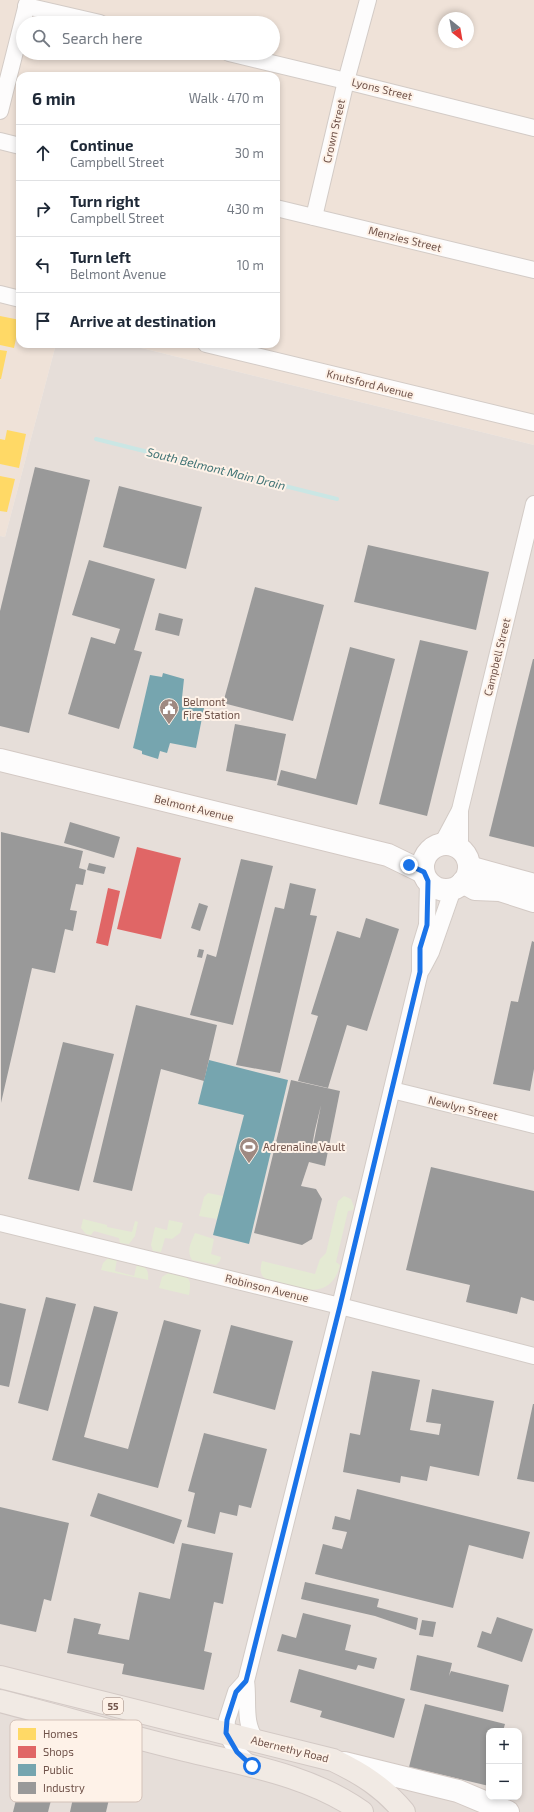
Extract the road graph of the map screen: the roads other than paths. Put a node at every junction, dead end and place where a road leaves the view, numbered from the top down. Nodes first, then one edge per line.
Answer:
1 (368, 0) edge
2 (27, 3) edge
3 (22, 16) edge
4 (74, 16) edge
5 (16, 31) edge
6 (6, 56) edge
7 (259, 60) edge
8 (346, 80) junction
9 (0, 111) edge
10 (534, 128) edge
11 (0, 141) edge
12 (16, 145) edge
13 (280, 209) edge
14 (314, 217) junction
15 (534, 270) edge
16 (0, 294) edge
17 (16, 298) edge
18 (223, 348) edge
19 (534, 423) edge
20 (534, 504) edge
21 (0, 760) edge
22 (446, 867) junction
23 (534, 885) edge
24 (534, 901) edge
25 (420, 972) junction
26 (392, 1090) junction
27 (534, 1125) edge
28 (0, 1223) edge
29 (340, 1306) junction
30 (534, 1356) edge
31 (0, 1677) edge
32 (246, 1681) junction
33 (0, 1701) edge
34 (74, 1720) edge
35 (226, 1733) junction
36 (142, 1738) edge
37 (256, 1740) junction
38 (333, 1760) junction
39 (252, 1766) junction
40 (362, 1812) edge
41 (404, 1812) edge
42 (479, 1812) edge
43 (508, 1812) edge

1 - 8 street, Crown Street
2 - 3 street
2 - 4 street
5 - 6 street
6 - 9 street
7 - 8 street, Lyons Street
8 - 10 street, Lyons Street
8 - 14 street, Crown Street
11 - 12 street
13 - 14 street, Menzies Street
14 - 15 street, Menzies Street
16 - 17 street
18 - 19 street, Knutsford Avenue
20 - 22 street, Campbell Street
21 - 22 main road, Belmont Avenue
22 - 23 main road, Belmont Avenue
22 - 24 main road, Belmont Avenue
22 - 25 street, Campbell Street
22 - 25 street, Campbell Street
25 - 26 street, Campbell Street
26 - 27 street, Newlyn Street
26 - 29 street, Campbell Street
28 - 29 street, Robinson Avenue
29 - 30 street, Robinson Avenue
29 - 32 street, Campbell Street
31 - 35 main road, Abernethy Road / 55
32 - 35 street, Campbell Street
32 - 37 street, Campbell Street
33 - 34 main road, 55
35 - 37 main road, Abernethy Road / 55
35 - 39 street
36 - 39 main road, 55
37 - 38 main road, Abernethy Road / 55
38 - 41 main road, 55
38 - 43 main road, Abernethy Road
39 - 40 main road, 55
42 - 43 main road, Abernethy Road

